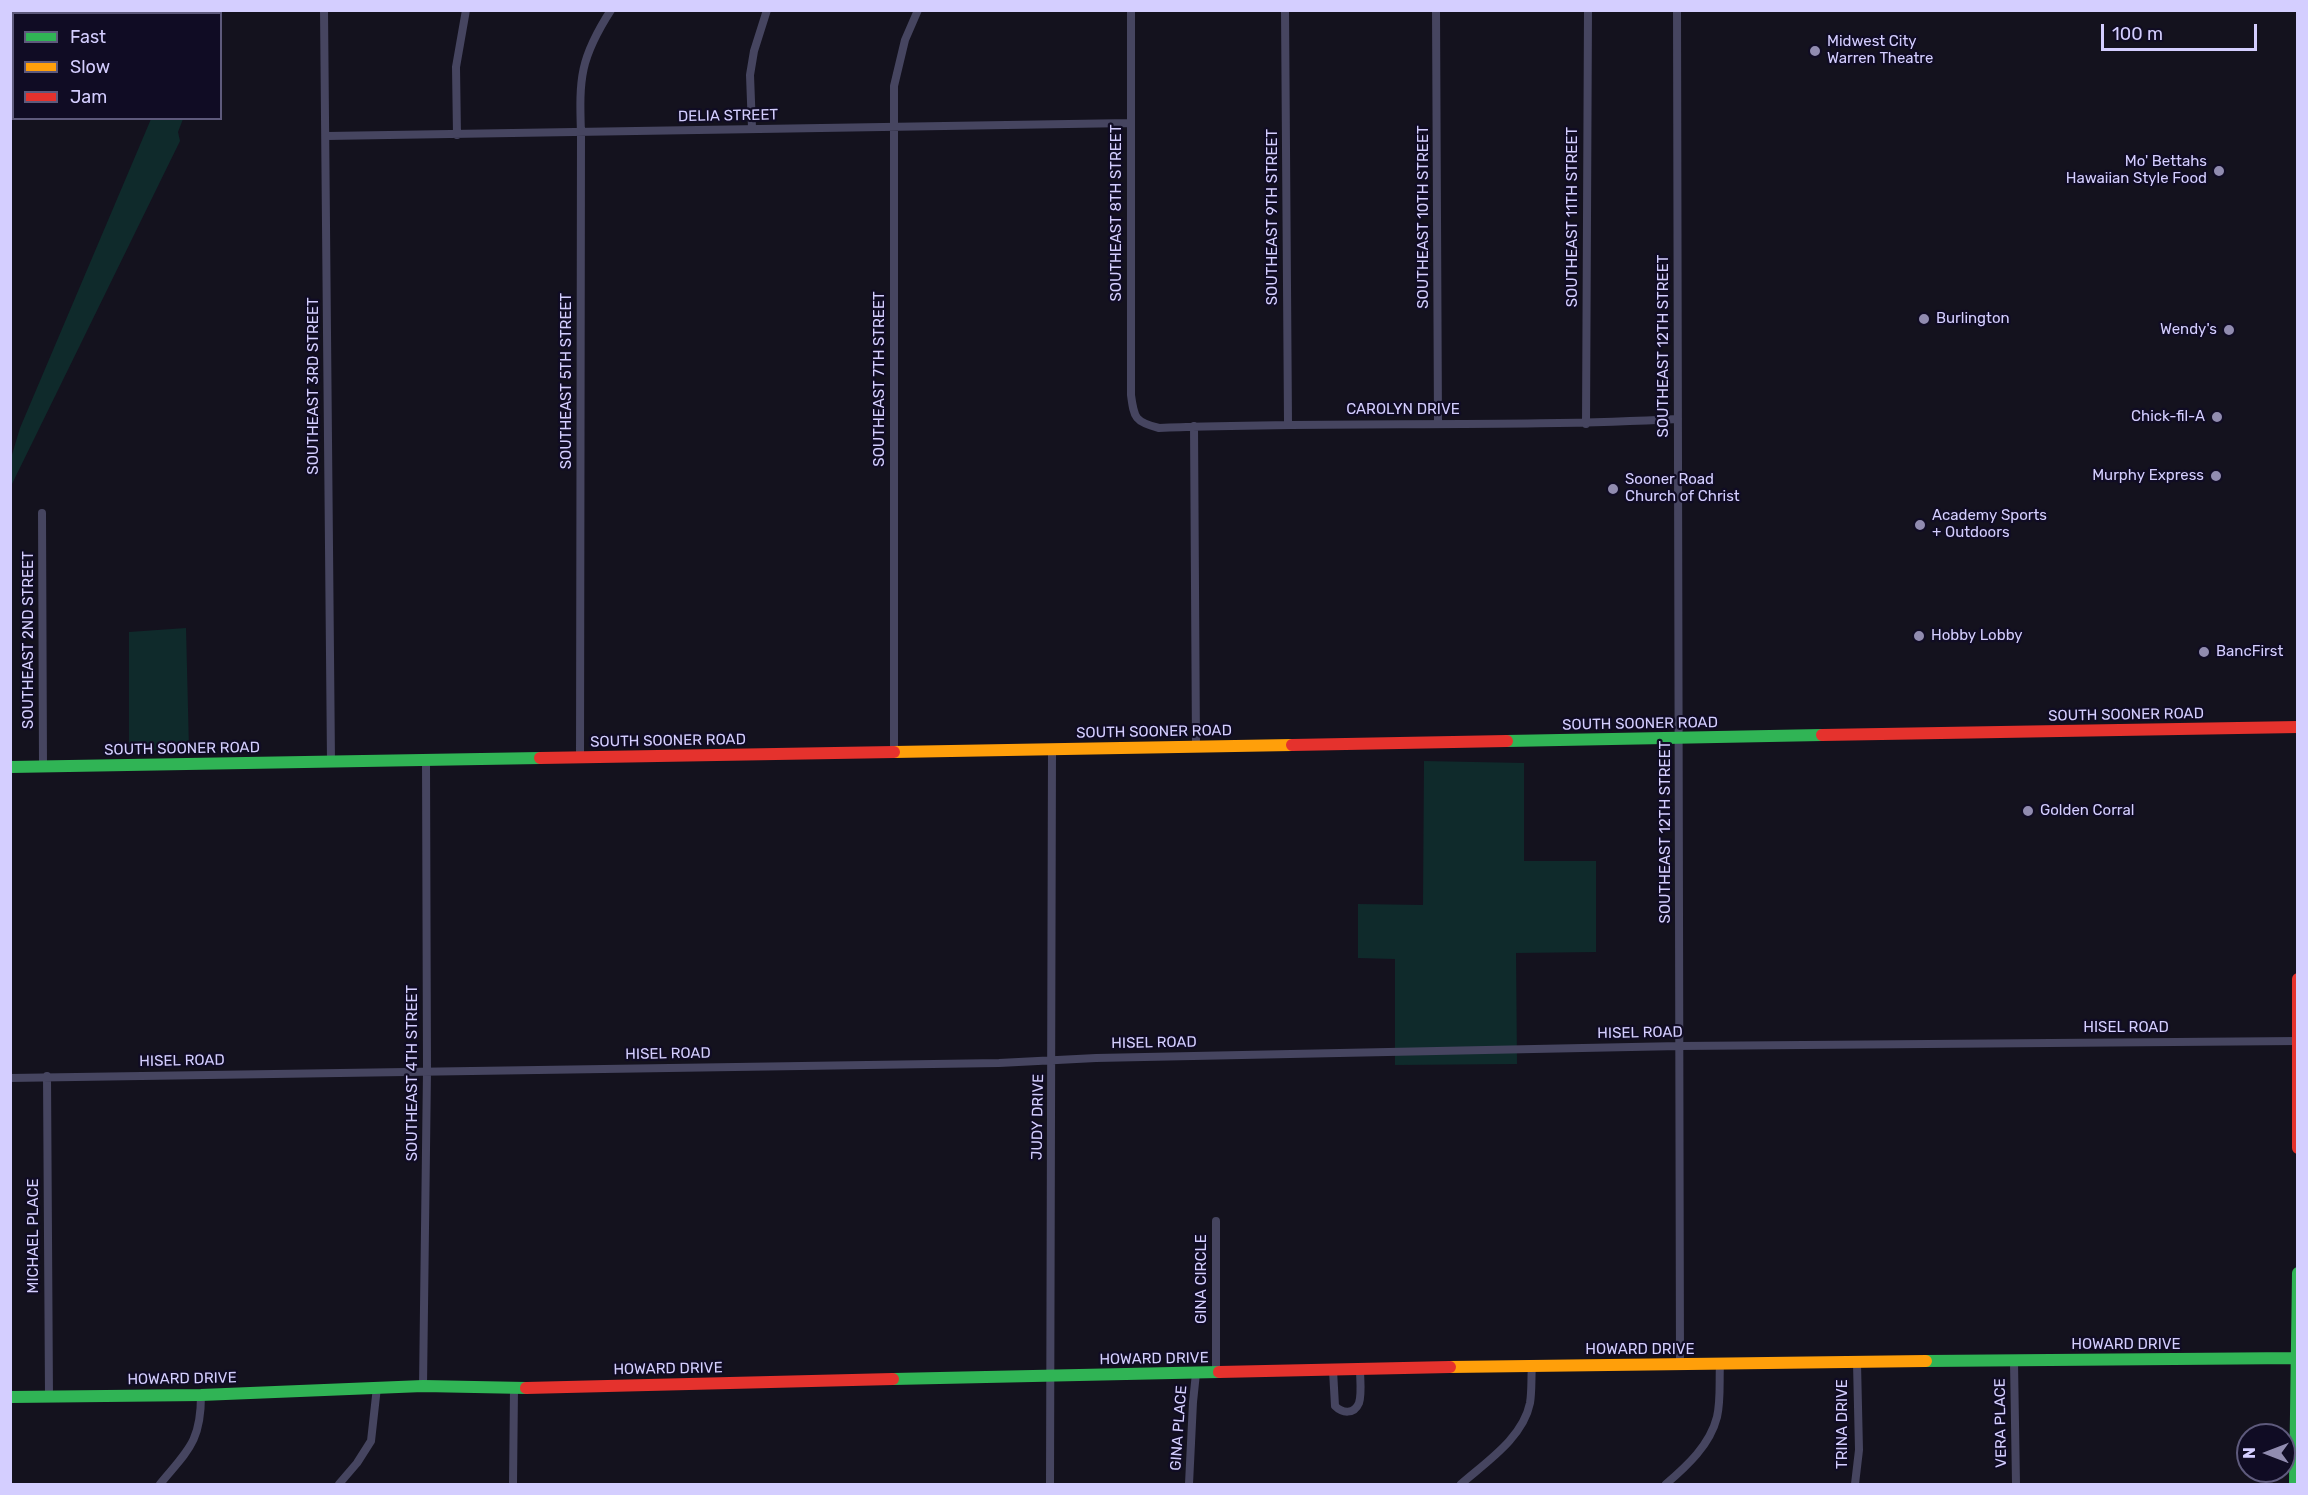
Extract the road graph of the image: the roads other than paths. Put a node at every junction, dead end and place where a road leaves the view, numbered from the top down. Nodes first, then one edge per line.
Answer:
1 (324, 10) edge
2 (466, 10) edge
3 (611, 10) edge
4 (768, 10) edge
5 (918, 10) edge
6 (1131, 10) edge
7 (1285, 10) edge
8 (1436, 10) edge
9 (1588, 10) edge
10 (1677, 10) edge
11 (1130, 123) junction
12 (752, 128) junction
13 (893, 128) junction
14 (581, 133) junction
15 (457, 135) junction
16 (327, 136) junction
17 (1133, 414) joint
18 (1678, 419) junction
19 (1288, 423) junction
20 (1438, 424) junction
21 (1586, 424) junction
22 (1194, 426) junction
23 (42, 513) dead end
24 (2298, 727) edge
25 (1679, 738) junction
26 (1196, 747) junction
27 (1052, 749) junction
28 (894, 752) junction
29 (580, 758) junction
30 (426, 760) junction
31 (331, 762) junction
32 (10, 767) edge
33 (43, 767) junction
34 (2298, 979) edge
35 (2297, 1041) edge
36 (1680, 1046) junction
37 (1052, 1060) junction
38 (427, 1071) junction
39 (47, 1076) junction
40 (10, 1078) edge
41 (2298, 1148) edge
42 (1216, 1221) dead end
43 (2298, 1273) edge
44 (2297, 1358) edge
45 (2013, 1362) junction
46 (1857, 1363) junction
47 (1720, 1364) junction
48 (1532, 1365) junction
49 (1680, 1365) junction
50 (1360, 1369) junction
51 (1333, 1370) junction
52 (1216, 1372) junction
53 (1196, 1373) junction
54 (1049, 1376) junction
55 (423, 1386) junction
56 (377, 1387) junction
57 (514, 1388) junction
58 (201, 1395) junction
59 (10, 1397) edge
60 (49, 1397) junction
61 (160, 1485) edge
62 (339, 1485) edge
63 (513, 1485) edge
64 (1050, 1485) edge
65 (1189, 1485) edge
66 (1461, 1485) edge
67 (1666, 1485) edge
68 (1855, 1485) edge
69 (2016, 1485) edge
70 (2295, 1485) edge

1 - 16 street, SOUTHEAST 3RD STREET
2 - 15 street
3 - 14 street, SOUTHEAST 5TH STREET
4 - 12 street
5 - 13 street, SOUTHEAST 7TH STREET
6 - 11 street, SOUTHEAST 8TH STREET
7 - 19 street, SOUTHEAST 9TH STREET
8 - 20 street, SOUTHEAST 10TH STREET
9 - 21 street, SOUTHEAST 11TH STREET
10 - 18 street, SOUTHEAST 12TH STREET
11 - 13 street, DELIA STREET
11 - 17 street, SOUTHEAST 8TH STREET
12 - 13 street, DELIA STREET
12 - 14 street, DELIA STREET
13 - 28 street, SOUTHEAST 7TH STREET
14 - 15 street, DELIA STREET
14 - 29 street, SOUTHEAST 5TH STREET
15 - 16 street, DELIA STREET
16 - 31 street, SOUTHEAST 3RD STREET
17 - 22 street, CAROLYN DRIVE
18 - 21 street, CAROLYN DRIVE
18 - 25 street, SOUTHEAST 12TH STREET
19 - 20 street, CAROLYN DRIVE
19 - 22 street, CAROLYN DRIVE
20 - 21 street, CAROLYN DRIVE
22 - 26 street
23 - 33 street, SOUTHEAST 2ND STREET
24 - 25 main road, SOUTH SOONER ROAD
25 - 26 main road, SOUTH SOONER ROAD
25 - 36 street, SOUTHEAST 12TH STREET
26 - 27 main road, SOUTH SOONER ROAD
27 - 28 main road, SOUTH SOONER ROAD
27 - 37 street, JUDY DRIVE
28 - 29 main road, SOUTH SOONER ROAD
29 - 30 main road, SOUTH SOONER ROAD
30 - 31 main road, SOUTH SOONER ROAD
30 - 38 street, SOUTHEAST 4TH STREET
31 - 33 main road, SOUTH SOONER ROAD
32 - 33 main road, SOUTH SOONER ROAD
34 - 35 main road
35 - 36 street, HISEL ROAD
35 - 41 main road
36 - 37 street, HISEL ROAD
36 - 49 street, SOUTHEAST 12TH STREET
37 - 38 street, HISEL ROAD
37 - 54 street, JUDY DRIVE
38 - 39 street, HISEL ROAD
38 - 55 street, SOUTHEAST 4TH STREET
39 - 40 street, HISEL ROAD
39 - 60 street, MICHAEL PLACE
42 - 52 street, GINA CIRCLE
43 - 44 main road
44 - 45 main road, HOWARD DRIVE
44 - 70 main road
45 - 46 main road, HOWARD DRIVE
45 - 69 street, VERA PLACE
46 - 47 main road, HOWARD DRIVE
46 - 68 street, TRINA DRIVE
47 - 49 main road, HOWARD DRIVE
47 - 67 street
48 - 49 main road, HOWARD DRIVE
48 - 50 main road, HOWARD DRIVE
48 - 66 street
50 - 51 main road, HOWARD DRIVE
50 - 51 street
51 - 52 main road, HOWARD DRIVE
52 - 53 main road, HOWARD DRIVE
53 - 54 main road, HOWARD DRIVE
53 - 65 street, GINA PLACE
54 - 57 main road, HOWARD DRIVE
54 - 64 street, JUDY DRIVE
55 - 56 main road, HOWARD DRIVE
55 - 57 main road, HOWARD DRIVE
56 - 58 main road, HOWARD DRIVE
56 - 62 street
57 - 63 street
58 - 60 main road, HOWARD DRIVE
58 - 61 street
59 - 60 main road, HOWARD DRIVE

